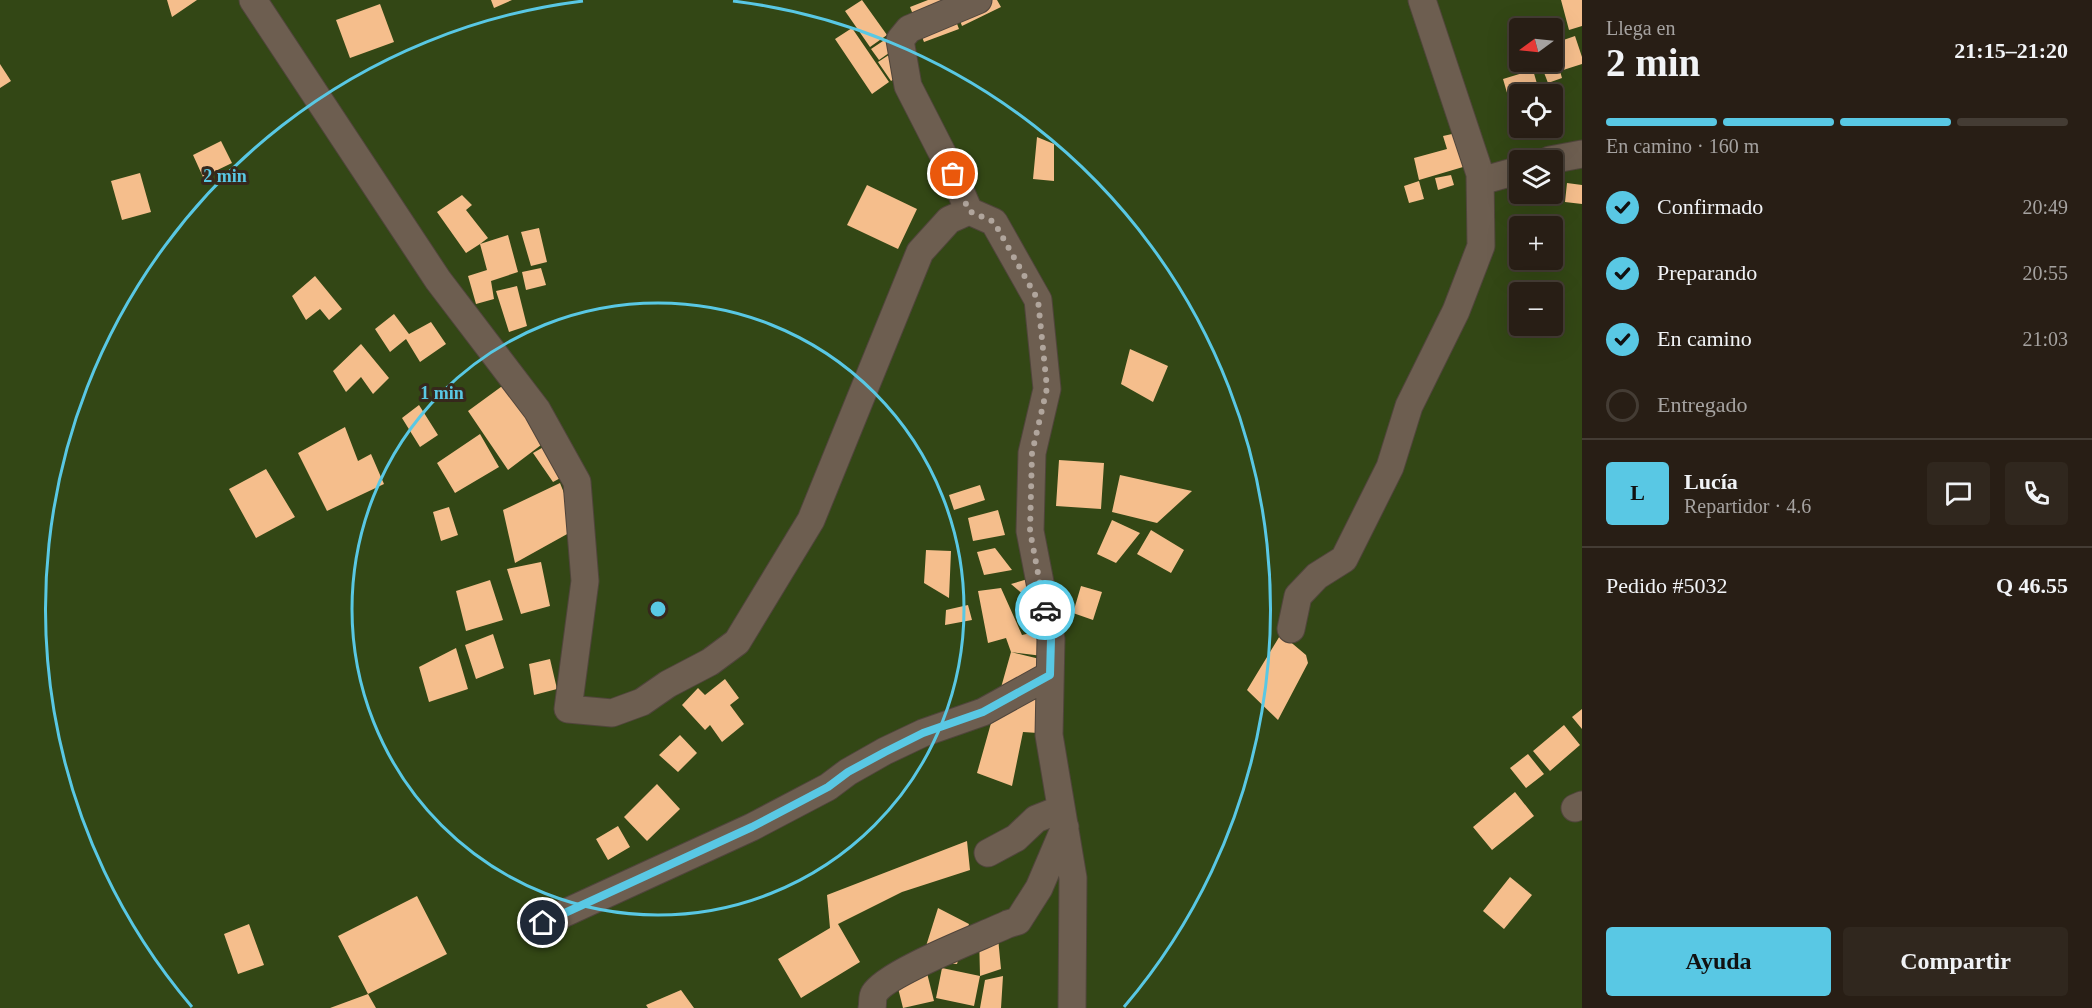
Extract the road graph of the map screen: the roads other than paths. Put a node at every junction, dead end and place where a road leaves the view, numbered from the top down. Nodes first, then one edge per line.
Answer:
1 (253, 0) edge
2 (978, 0) edge
3 (1422, 0) edge
4 (1582, 154) edge
5 (1563, 158) edge
6 (1509, 173) edge
7 (1481, 181) junction
8 (969, 211) junction
9 (1291, 629) dead end
10 (1050, 675) junction
11 (1063, 818) junction
12 (988, 853) dead end
13 (543, 923) dead end
14 (872, 1008) edge
15 (1072, 1008) edge

1 - 8 street
2 - 8 street
3 - 7 street
4 - 5 street
6 - 7 street
7 - 9 street
8 - 10 street
10 - 11 street
10 - 13 street
11 - 12 street
11 - 14 street
11 - 15 street

